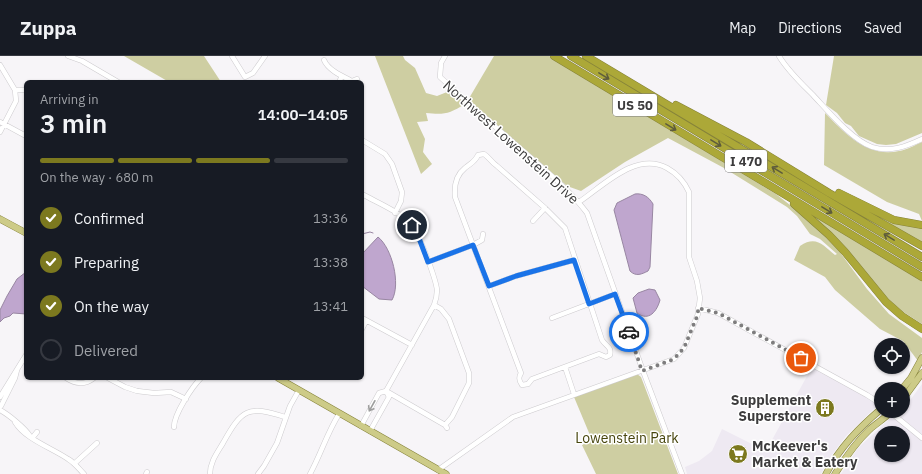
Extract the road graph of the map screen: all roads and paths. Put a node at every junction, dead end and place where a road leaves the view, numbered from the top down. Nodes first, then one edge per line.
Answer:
1 (68, 56) edge
2 (232, 56) edge
3 (265, 56) edge
4 (445, 56) edge
5 (554, 56) edge
6 (571, 56) edge
7 (586, 56) edge
8 (779, 56) edge
9 (324, 60) dead end
10 (0, 65) edge
11 (342, 76) junction
12 (619, 76) junction
13 (115, 80) edge
14 (247, 80) edge
15 (340, 80) edge
16 (350, 80) edge
17 (15, 90) junction
18 (24, 90) edge
19 (2, 123) edge
20 (0, 132) edge
21 (24, 135) edge
22 (922, 139) edge
23 (364, 141) edge
24 (794, 171) junction
25 (782, 193) junction
26 (364, 195) edge
27 (579, 202) junction
28 (545, 208) junction
29 (395, 213) junction
30 (0, 219) edge
31 (533, 221) dead end
32 (922, 225) edge
33 (24, 232) edge
34 (483, 234) dead end
35 (473, 245) junction
36 (922, 246) edge
37 (922, 257) edge
38 (574, 260) junction
39 (428, 262) junction
40 (922, 267) edge
41 (922, 276) edge
42 (865, 279) junction
43 (489, 286) junction
44 (615, 294) junction
45 (589, 304) junction
46 (434, 305) junction
47 (698, 308) junction
48 (552, 318) dead end
49 (364, 320) edge
50 (922, 329) edge
51 (922, 335) edge
52 (412, 345) junction
53 (24, 358) edge
54 (922, 358) edge
55 (565, 367) junction
56 (17, 370) junction
57 (642, 371) junction
58 (922, 373) edge
59 (70, 380) edge
60 (92, 380) edge
61 (111, 380) edge
62 (200, 380) edge
63 (282, 380) edge
64 (908, 382) edge
65 (910, 389) edge
66 (299, 390) junction
67 (386, 391) junction
68 (574, 394) junction
69 (0, 397) edge
70 (186, 399) junction
71 (874, 400) edge
72 (0, 408) edge
73 (339, 414) junction
74 (874, 416) edge
75 (285, 417) junction
76 (883, 418) edge
77 (897, 418) edge
78 (361, 426) junction
79 (174, 427) dead end
80 (370, 431) junction
81 (37, 432) dead end
82 (32, 437) junction
83 (922, 438) edge
84 (97, 443) dead end
85 (75, 464) junction
86 (438, 470) junction
87 (84, 474) edge
88 (210, 474) edge
89 (258, 474) edge
90 (310, 474) edge
91 (446, 474) edge
92 (682, 474) edge
93 (826, 474) edge
94 (835, 474) edge

1 - 13 street
2 - 14 street
3 - 14 street
4 - 27 street, Northwest Lowenstein Drive
5 -> 25 highway, US 50
6 -> 40 highway, I 470
7 - 12 highway, I 470
8 - 22 street
9 - 11 street
10 - 17 street
11 - 15 street
11 - 16 street
12 - 24 highway
37 -> 12 highway, I 470
17 - 18 street
17 - 19 street
19 - 20 street
19 - 21 street
23 - 29 street
24 - 32 highway
24 - 36 highway
25 - 41 highway, US 50
25 - 42 highway
26 - 29 street
27 - 44 street, Northwest Lowenstein Drive
27 - 47 street
28 - 31 street
28 - 35 street
28 - 38 street
29 - 39 street
30 - 33 main road
34 - 35 street
35 - 39 street
35 - 43 street
38 - 43 street
38 - 45 street
39 - 46 street
42 - 50 highway
42 - 51 highway
43 - 55 street
44 - 45 street
44 - 57 street, Northwest Lowenstein Drive
45 - 48 street
45 - 55 street
46 - 52 street
46 - 67 street
47 - 57 street
47 - 71 street
49 - 52 street
52 - 67 street
53 - 56 street
54 - 64 main road
55 - 68 street
56 - 69 street
56 - 72 street
57 - 68 street
57 - 92 street, Northwest Lowenstein Drive
58 - 65 main road
59 - 60 street
61 - 70 street
62 - 70 street
63 - 66 main road
66 - 73 main road
66 - 75 street
67 -> 78 street
67 - 80 street
68 - 86 street
70 - 79 street
72 - 82 street
73 - 78 main road
73 - 90 street
74 - 93 main road
75 - 88 street
75 - 89 street
76 - 94 main road
77 - 83 street
78 - 80 main road
80 - 86 main road
81 - 82 street
82 - 85 street
84 - 85 street
85 - 87 street
86 - 91 main road

